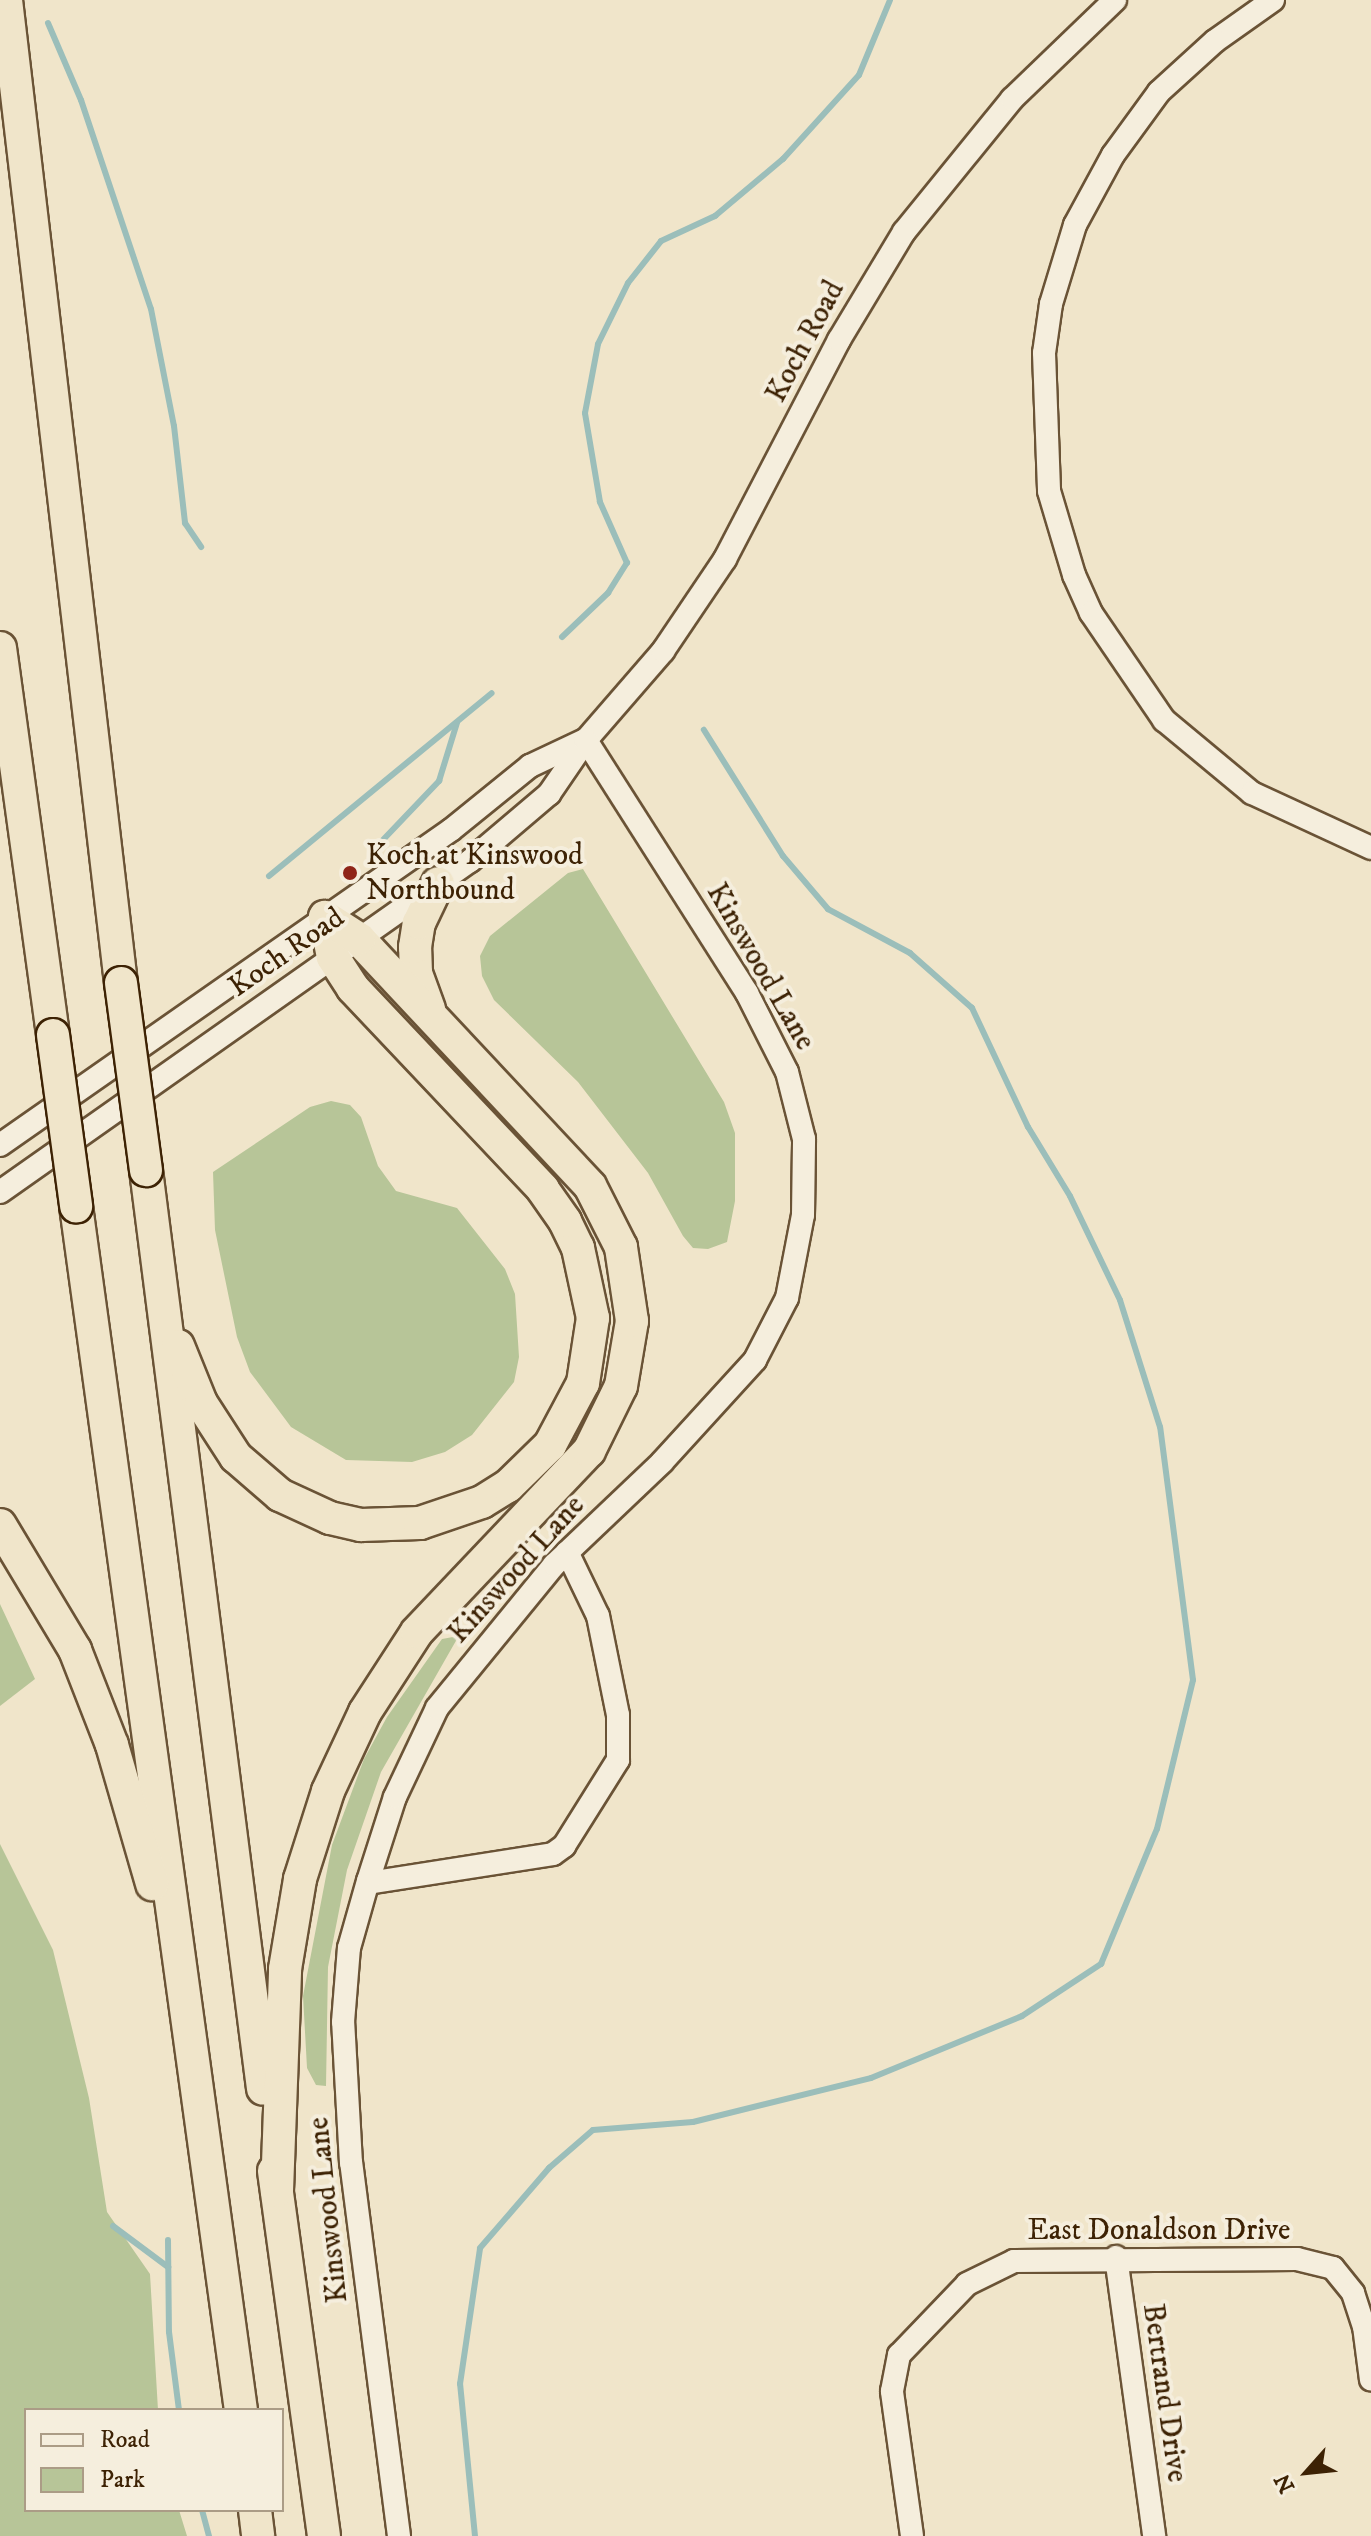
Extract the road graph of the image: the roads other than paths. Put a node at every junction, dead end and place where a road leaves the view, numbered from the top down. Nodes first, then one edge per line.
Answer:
1 (6, 0) edge
2 (1115, 0) edge
3 (1273, 0) edge
4 (0, 648) edge
5 (586, 740) junction
6 (1371, 848) edge
7 (438, 883) junction
8 (325, 917) junction
9 (346, 948) junction
10 (433, 1020) junction
11 (0, 1145) edge
12 (0, 1192) edge
13 (161, 1302) junction
14 (0, 1525) edge
15 (567, 1552) junction
16 (368, 1883) junction
17 (184, 1993) junction
18 (277, 2191) junction
19 (1116, 2257) junction
20 (1371, 2380) edge
21 (241, 2408) edge
22 (255, 2512) edge
23 (258, 2536) edge
24 (324, 2536) edge
25 (399, 2536) edge
26 (912, 2536) edge
27 (1154, 2536) edge

1 - 13 highway, bridge
2 - 5 street, Koch Road
3 - 6 street
4 - 17 highway, bridge
5 - 7 street, Koch Road
5 - 8 street, Koch Road
5 - 15 street, Kinswood Lane
7 - 9 street, Koch Road
7 - 10 highway
8 - 9 highway
8 - 11 street, Koch Road
9 - 10 highway
9 - 12 street, Koch Road
9 - 13 highway
10 - 18 highway
13 - 18 highway
14 - 17 highway
15 - 16 street, Kinswood Lane
15 - 16 street
16 - 25 street, Kinswood Lane
17 - 21 highway
18 - 24 highway
19 - 20 street, East Donaldson Drive
19 - 26 street, East Donaldson Drive
19 - 27 street, Bertrand Drive
22 - 23 highway

